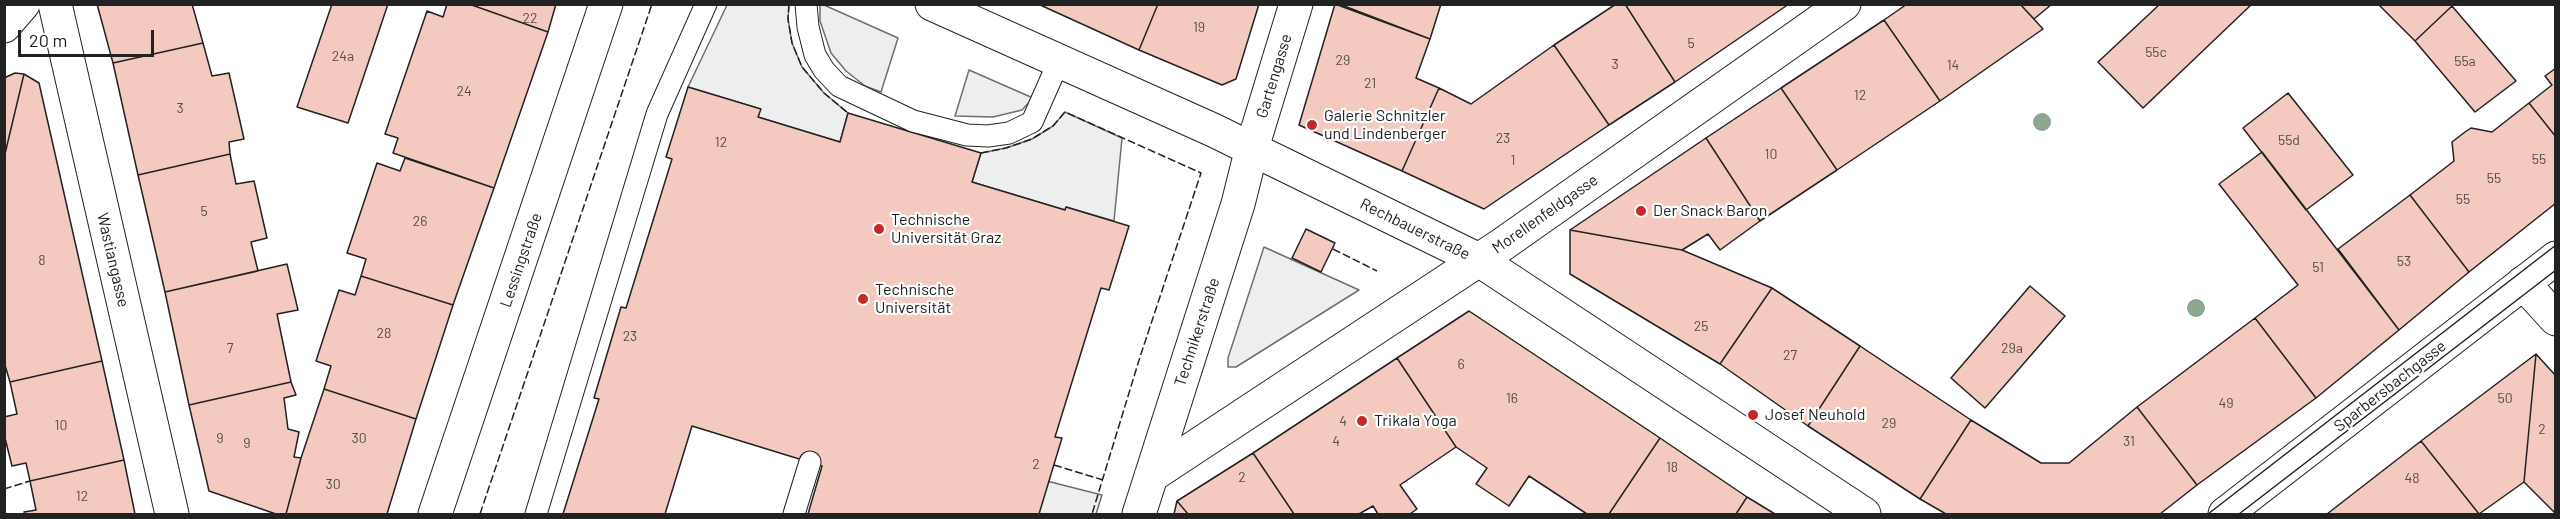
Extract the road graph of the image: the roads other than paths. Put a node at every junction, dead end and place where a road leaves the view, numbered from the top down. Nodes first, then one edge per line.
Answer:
1 (22, 4) edge
2 (55, 4) edge
3 (606, 4) edge
4 (706, 4) edge
5 (806, 4) edge
6 (932, 4) edge
7 (1296, 4) edge
8 (1844, 4) edge
9 (4, 26) edge
10 (1059, 61) junction
11 (1252, 148) junction
12 (2556, 258) edge
13 (1479, 260) junction
14 (2523, 284) junction
15 (2556, 319) edge
16 (810, 462) dead end
17 (1151, 476) junction
18 (172, 514) edge
19 (435, 514) edge
20 (536, 514) edge
21 (794, 514) edge
22 (1139, 514) edge
23 (1864, 514) edge
24 (2225, 514) edge

1 - 9 street
2 - 18 street, Wastiangasse
3 - 19 street, Lessingstraße
4 - 20 lane
5 - 10 lane
6 - 10 street, Rechbauerstraße
7 - 11 street, Gartengasse
8 - 13 street, Morellenfeldgasse
10 - 11 street, Rechbauerstraße
11 - 13 street, Rechbauerstraße
11 - 17 street, Technikerstraße
12 - 14 street, Sparbersbachgasse
13 - 17 street, Morellenfeldgasse
13 - 23 street, Rechbauerstraße
14 - 15 street
14 - 24 street, Sparbersbachgasse
16 - 21 lane
17 - 22 street, Technikerstraße

